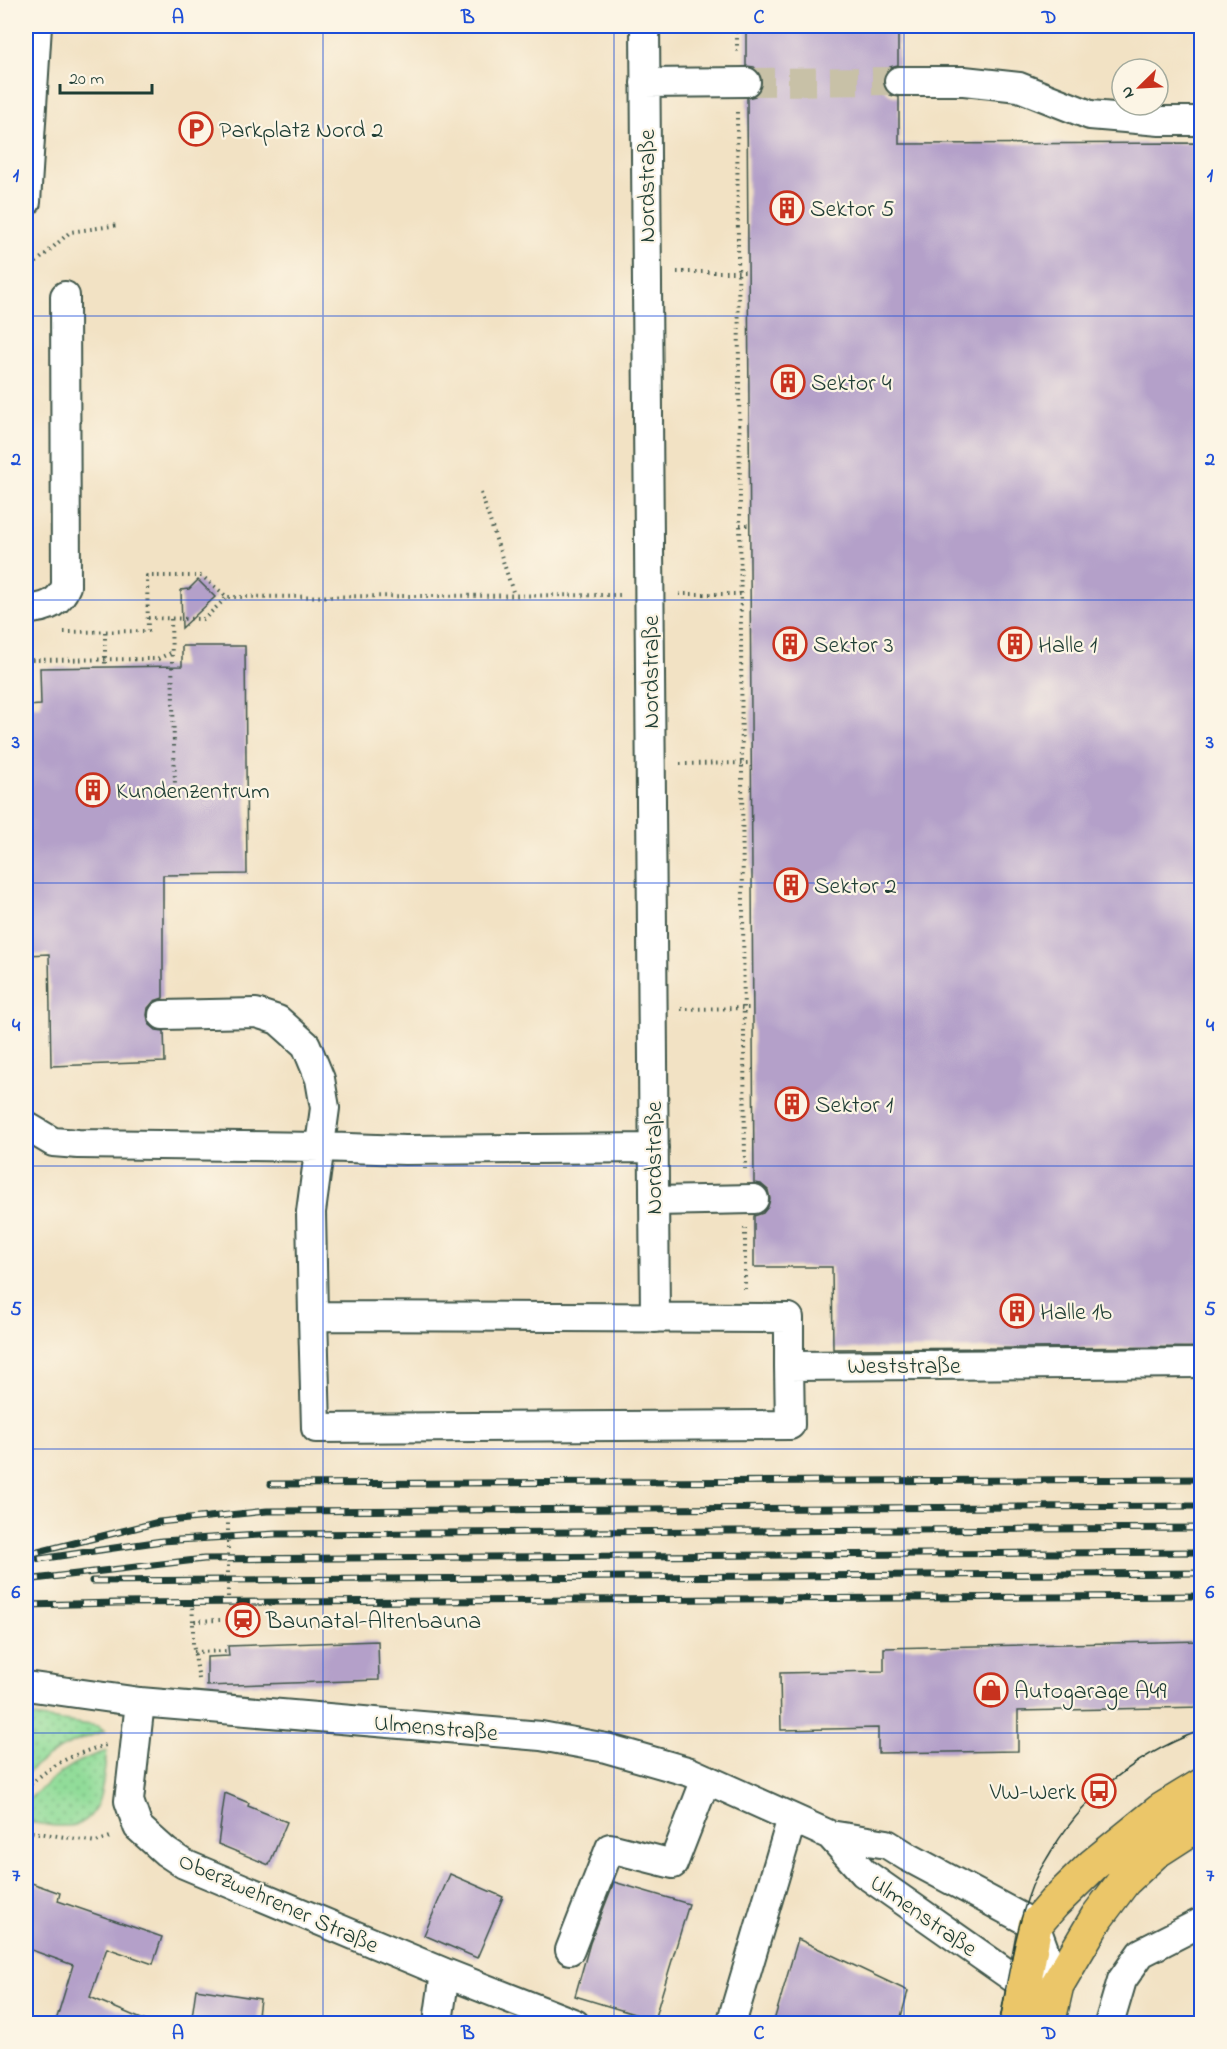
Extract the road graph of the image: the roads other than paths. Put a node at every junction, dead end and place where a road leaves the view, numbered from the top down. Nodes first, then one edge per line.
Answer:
1 (37, 26) edge
2 (645, 26) edge
3 (899, 81) tunnel mouth
4 (742, 82) tunnel mouth
5 (645, 83) junction
6 (1202, 121) edge
7 (26, 202) edge
8 (65, 296) dead end
9 (26, 609) edge
10 (163, 1015) dead end
11 (26, 1126) edge
12 (320, 1147) junction
13 (654, 1148) junction
14 (749, 1199) road end
15 (654, 1201) junction
16 (313, 1316) junction
17 (655, 1318) junction
18 (1202, 1364) edge
19 (789, 1366) junction
20 (26, 1686) edge
21 (140, 1702) junction
22 (706, 1779) junction
23 (1202, 1785) edge
24 (792, 1818) junction
25 (1202, 1822) edge
26 (830, 1835) junction
27 (1202, 1922) edge
28 (1035, 1925) junction
29 (570, 1950) dead end
30 (445, 1973) junction
31 (1057, 1985) junction
32 (1025, 1986) junction
33 (439, 2015) dead end
34 (575, 2024) edge
35 (731, 2024) edge
36 (1017, 2024) edge
37 (1048, 2024) edge
38 (1108, 2024) edge

1 - 7 street
2 - 5 street, Nordstraße
3 - 6 street
4 - 5 street
5 - 13 street, Nordstraße
8 - 9 street
10 - 12 street
11 - 12 street
12 - 13 street
12 - 16 street
13 - 15 street, Nordstraße
14 - 15 street
15 - 17 street, Nordstraße
16 - 17 street
16 - 19 street
17 - 19 street
18 - 19 street, Weststraße
20 - 21 street, Ulmenstraße
21 - 22 street, Ulmenstraße
21 - 30 street, Oberzwehrener Straße
22 - 24 street, Ulmenstraße
22 - 29 street
23 - 28 main road
24 - 26 street, Ulmenstraße
24 - 35 street
25 - 31 main road
26 - 28 street, Ulmenstraße
26 - 32 street, Ulmenstraße
27 - 38 street
28 - 31 street
28 - 32 main road
30 - 33 street
30 - 34 street, Oberzwehrener Straße
31 - 32 street
31 - 37 main road
32 - 36 main road

